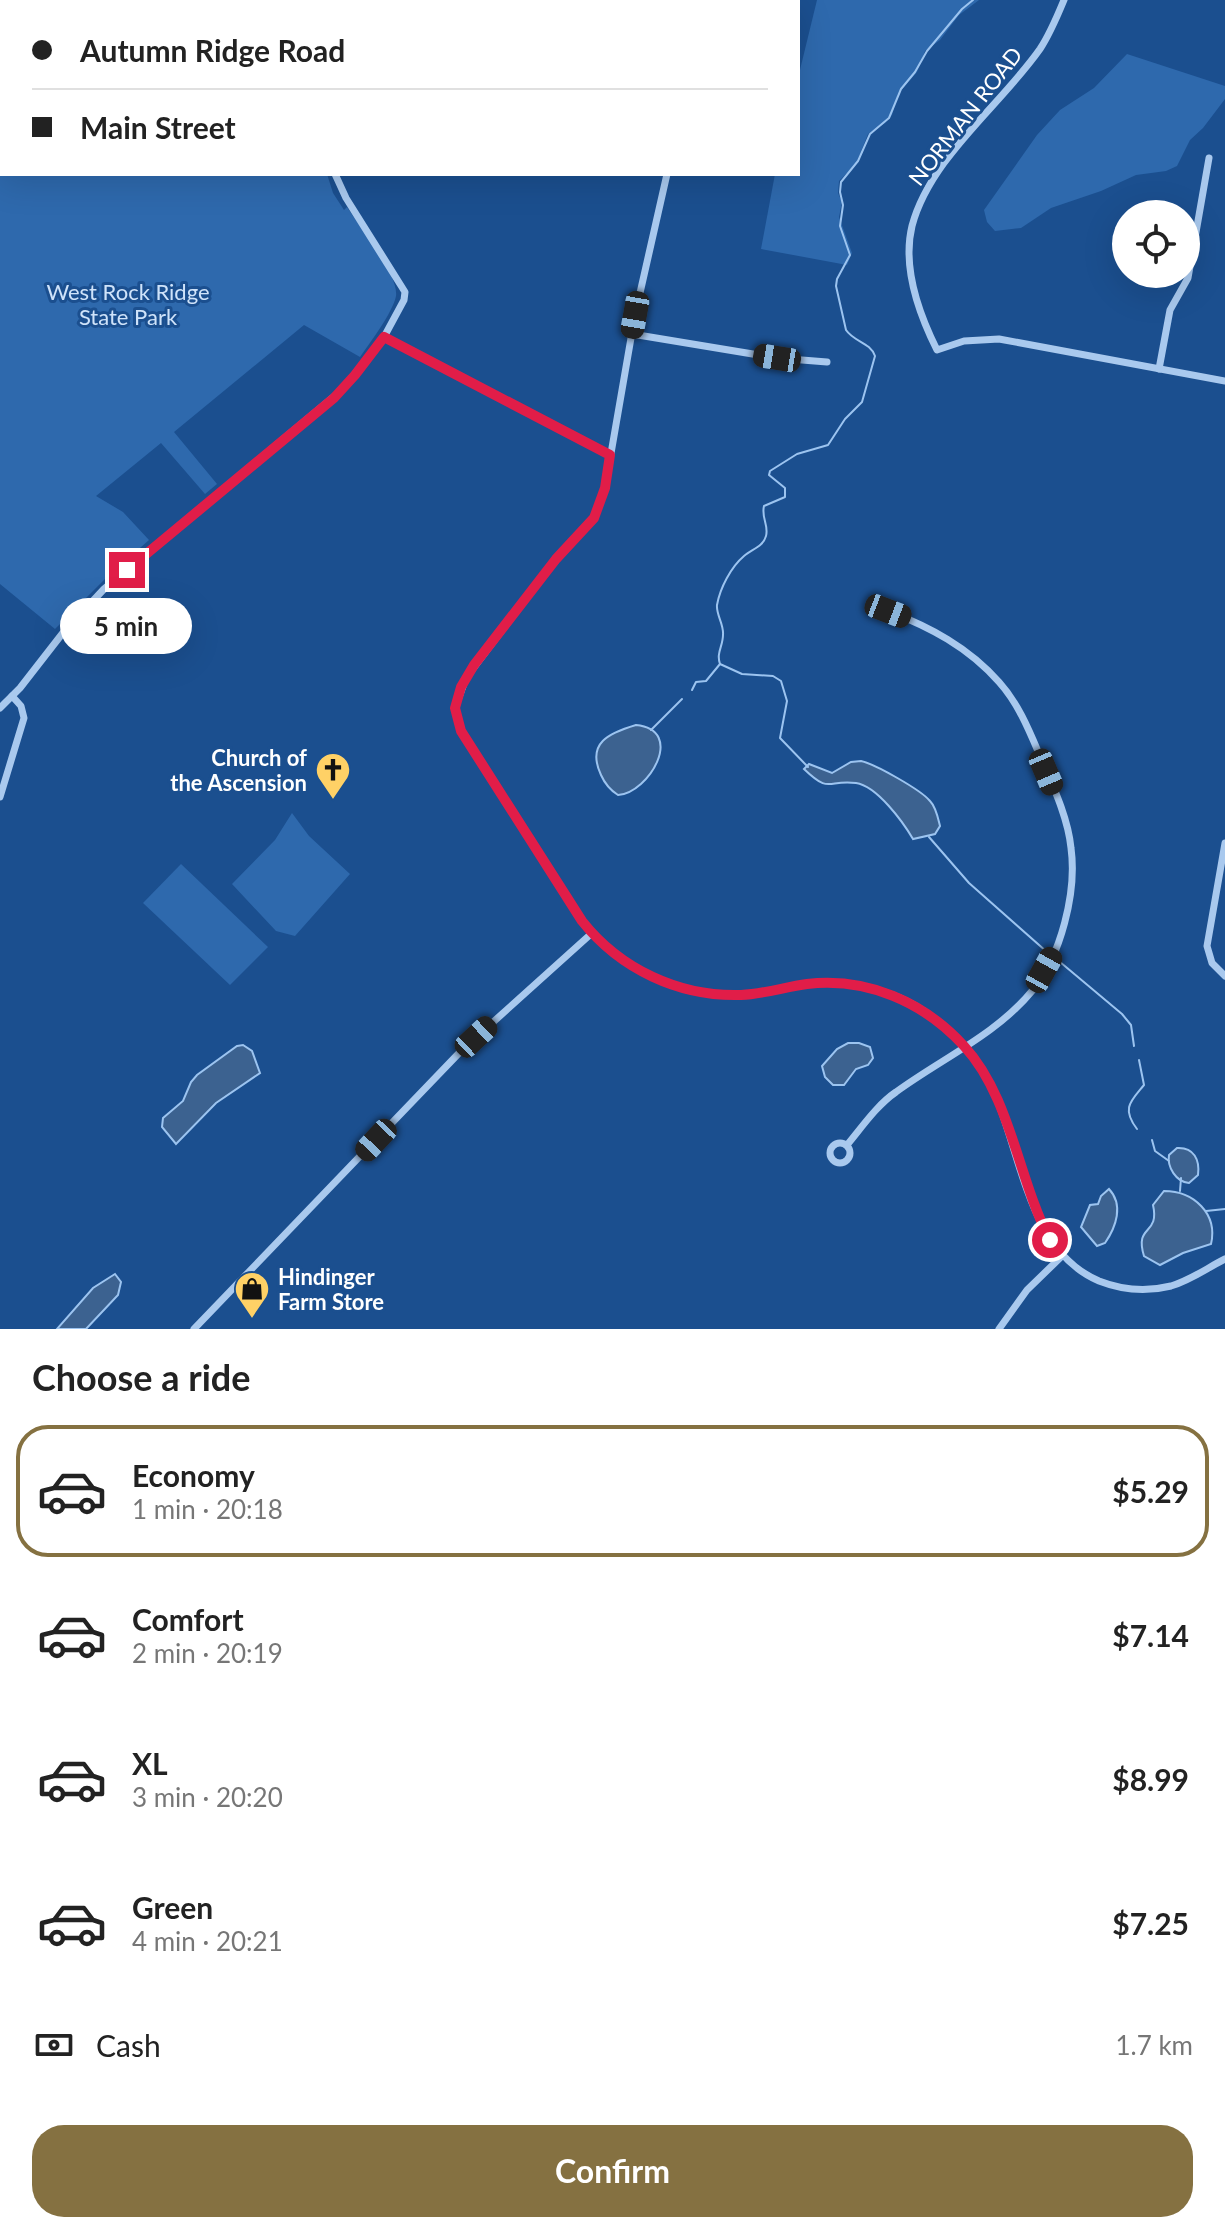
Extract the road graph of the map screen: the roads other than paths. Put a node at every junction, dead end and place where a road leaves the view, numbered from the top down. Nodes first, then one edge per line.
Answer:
1 (1064, 0) edge
2 (1209, 158) dead end
3 (336, 176) edge
4 (667, 176) edge
5 (632, 334) junction
6 (384, 337) junction
7 (827, 362) dead end
8 (1159, 369) junction
9 (1225, 381) edge
10 (610, 455) junction
11 (888, 611) dead end
12 (12, 696) junction
13 (0, 708) edge
14 (0, 797) edge
15 (1225, 843) edge
16 (592, 933) junction
17 (1225, 976) edge
18 (964, 1046) junction
19 (847, 1145) dead end
20 (1062, 1256) junction
21 (1225, 1259) edge
22 (194, 1329) edge
23 (999, 1329) edge

1 - 8 street, NORMAN ROAD
2 - 8 street
3 - 6 street
4 - 5 street
5 - 7 street
5 - 10 street
6 - 10 street
6 - 12 street
8 - 9 street
10 - 16 street
11 - 18 street
12 - 13 street
12 - 14 street
15 - 17 street
16 - 18 street
16 - 22 street
18 - 19 street
18 - 20 street
20 - 21 street
20 - 23 street

